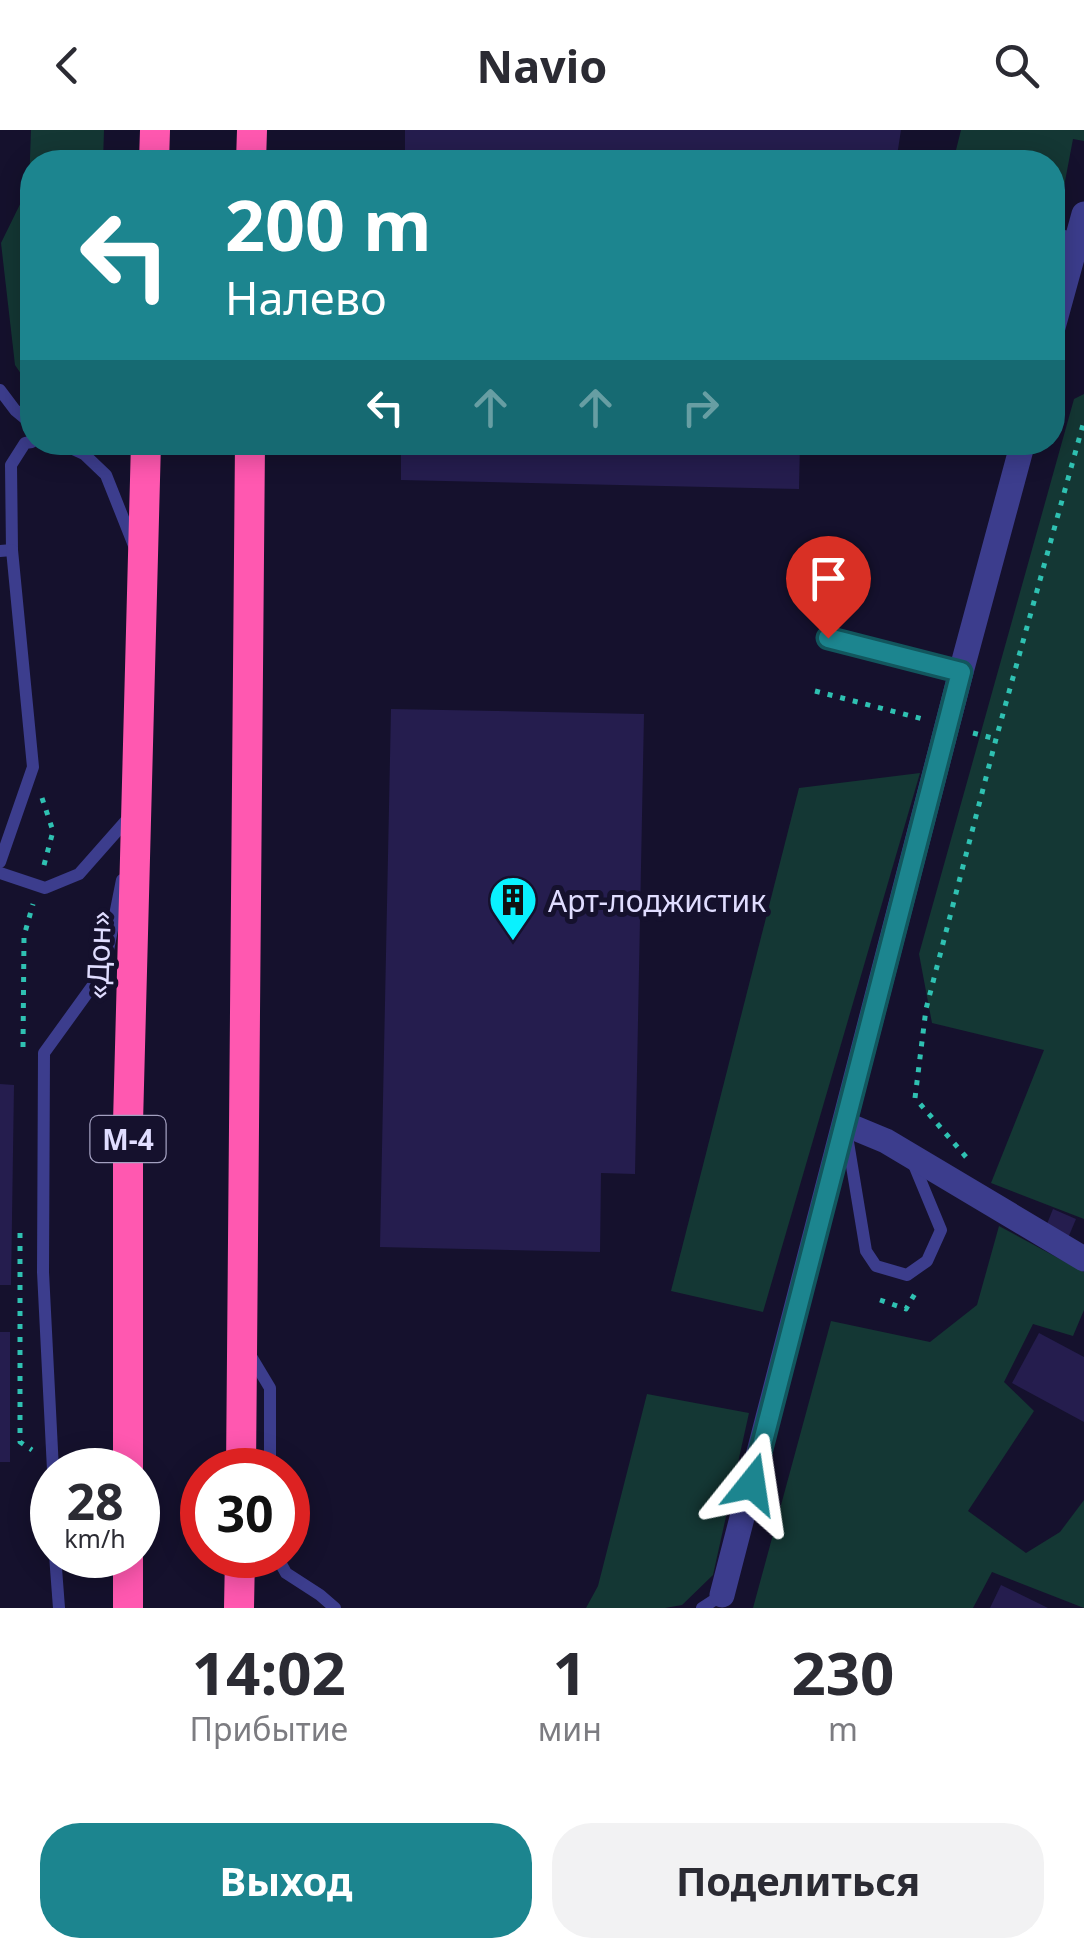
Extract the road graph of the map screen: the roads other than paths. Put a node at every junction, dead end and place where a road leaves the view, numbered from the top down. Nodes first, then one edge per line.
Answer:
1 (1071, 229) edge
2 (1065, 261) edge
3 (0, 390) edge
4 (20, 414) edge
5 (20, 452) edge
6 (85, 455) edge
7 (146, 455) edge
8 (250, 455) edge
9 (1019, 455) edge
10 (6, 550) edge
11 (143, 568) junction
12 (828, 638) dead end
13 (961, 672) junction
14 (136, 809) junction
15 (0, 862) edge
16 (0, 873) edge
17 (845, 1124) junction
18 (911, 1158) junction
19 (1084, 1259) edge
20 (244, 1344) junction
21 (52, 1448) edge
22 (128, 1448) edge
23 (242, 1448) edge
24 (270, 1448) edge
25 (57, 1578) edge
26 (128, 1578) edge
27 (240, 1578) edge
28 (292, 1578) edge
29 (714, 1604) edge
30 (59, 1608) edge
31 (128, 1608) edge
32 (239, 1608) edge
33 (335, 1608) edge

1 - 2 street
3 - 4 lane
5 - 10 lane
6 - 11 lane
7 - 11 highway, «Дон» / М-4
8 - 20 highway
9 - 13 street
10 - 15 lane
11 - 14 highway, «Дон» / М-4
12 - 13 lane
13 - 17 street
14 - 16 lane
14 - 21 lane
14 - 22 highway, «Дон» / М-4
17 - 18 street
17 - 18 lane
17 - 29 street
18 - 19 street
20 - 23 highway
20 - 24 lane
25 - 30 lane
26 - 31 highway
27 - 32 highway
28 - 33 lane

